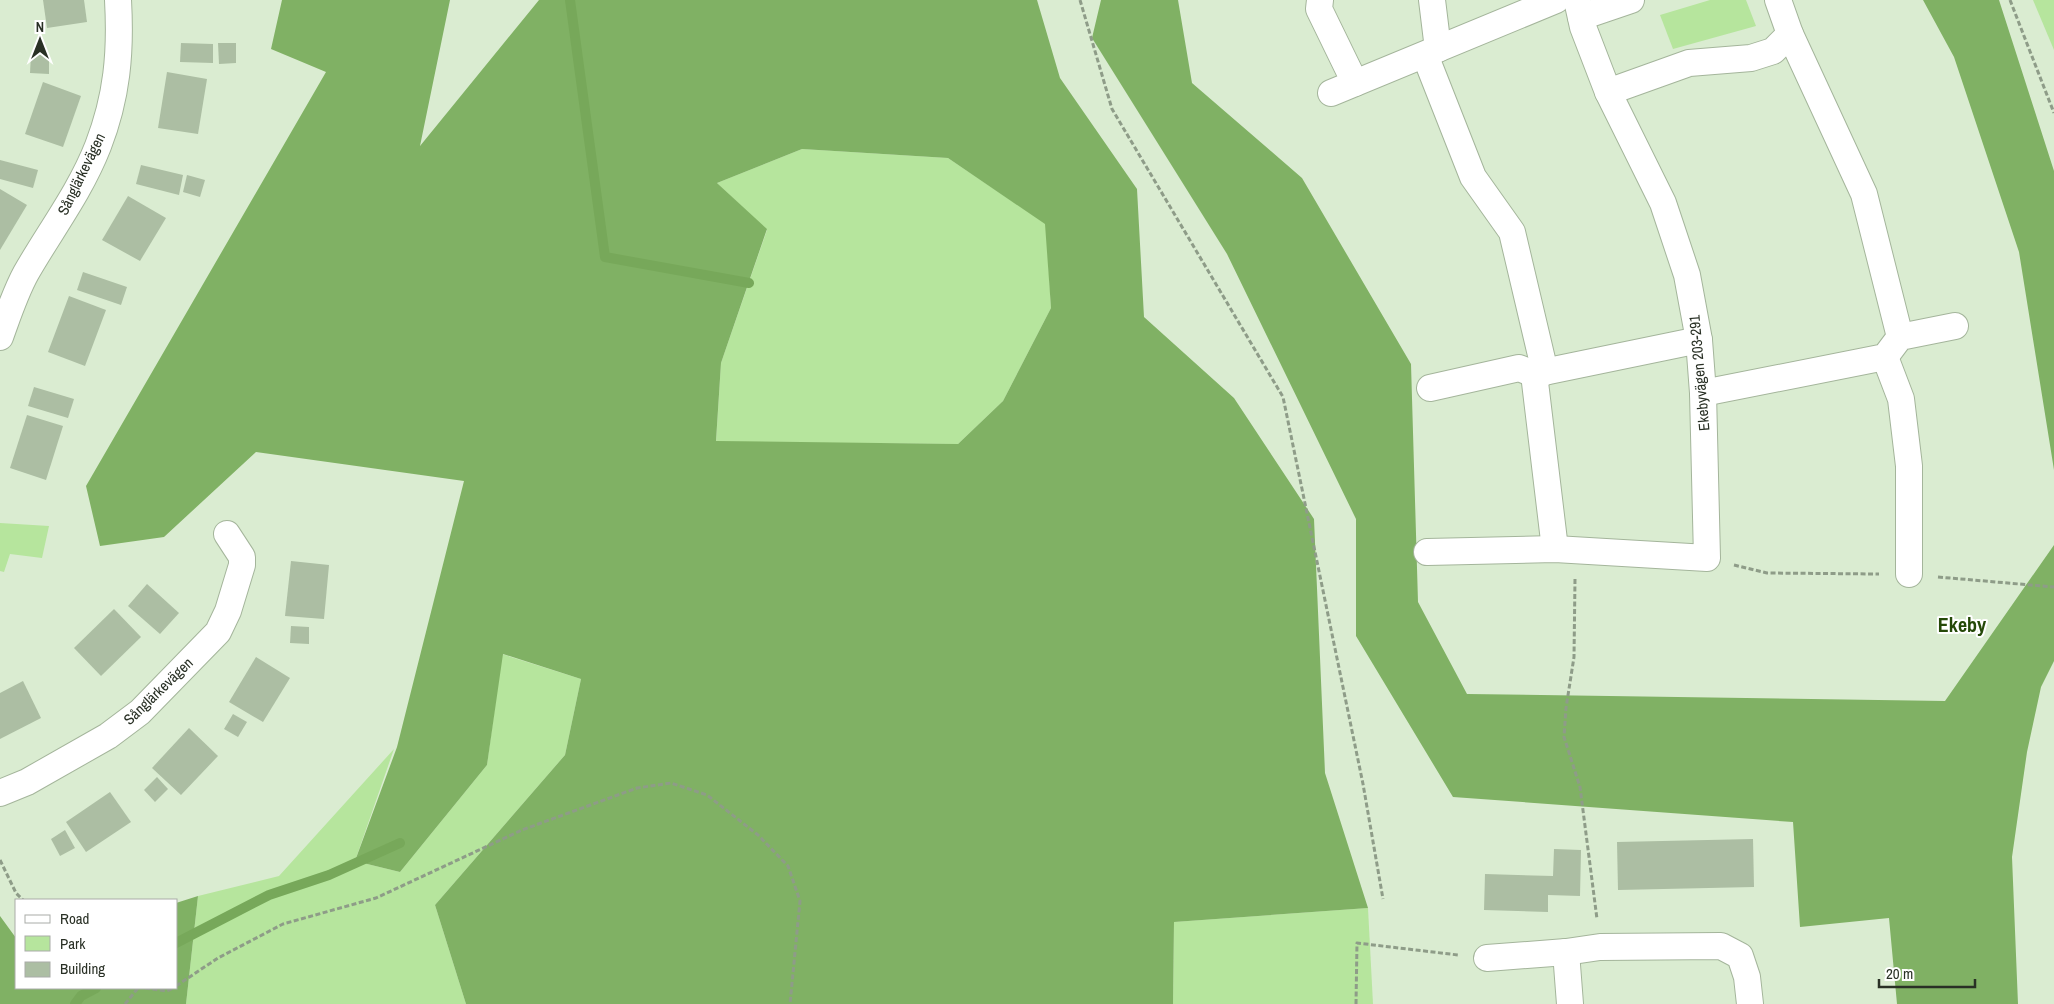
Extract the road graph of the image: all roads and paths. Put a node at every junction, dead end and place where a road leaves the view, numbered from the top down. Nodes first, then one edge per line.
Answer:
1 (118, 0) edge
2 (1080, 0) edge
3 (1320, 0) edge
4 (1432, 0) edge
5 (1556, 0) edge
6 (1631, 0) edge
7 (1778, 0) edge
8 (2010, 0) edge
9 (1579, 9) edge
10 (1790, 34) junction
11 (1432, 52) junction
12 (1355, 83) junction
13 (1608, 92) junction
14 (1331, 93) dead end
15 (2054, 114) edge
16 (1954, 326) dead end
17 (0, 336) edge
18 (1699, 340) junction
19 (1893, 347) junction
20 (1540, 373) junction
21 (1430, 388) dead end
22 (1703, 393) junction
23 (228, 534) dead end
24 (1566, 550) junction
25 (1427, 552) dead end
26 (1909, 574) dead end
27 (0, 794) edge
28 (0, 860) edge
29 (22, 899) edge
30 (1383, 899) dead end
31 (1600, 946) junction
32 (1566, 952) junction
33 (1487, 958) joint
34 (178, 985) edge
35 (137, 989) edge
36 (150, 989) edge
37 (172, 989) edge
38 (125, 1004) edge
39 (790, 1004) edge
40 (1356, 1004) edge
41 (1570, 1004) edge
42 (1750, 1004) edge

1 - 17 street, Sånglärkevägen
2 - 30 path
3 - 12 street
4 - 11 street
5 - 11 street
6 - 9 street
7 - 10 street
8 - 15 path
9 - 13 street, Ekebyvägen 203-291
10 - 13 street
10 - 19 street
11 - 12 street
11 - 20 street
12 - 14 street
13 - 18 street, Ekebyvägen 203-291
16 - 19 street
18 - 20 street
18 - 22 street, Ekebyvägen 203-291
19 - 22 street
19 - 26 street
20 - 21 street
20 - 24 street
22 - 24 street, Ekebyvägen 203-291
23 - 27 street, Sånglärkevägen
24 - 25 street
24 - 31 path
28 - 29 path
31 - 32 street
31 - 42 street
32 - 33 street
32 - 41 street
33 - 40 path
34 - 39 path
35 - 38 path
36 - 37 path

